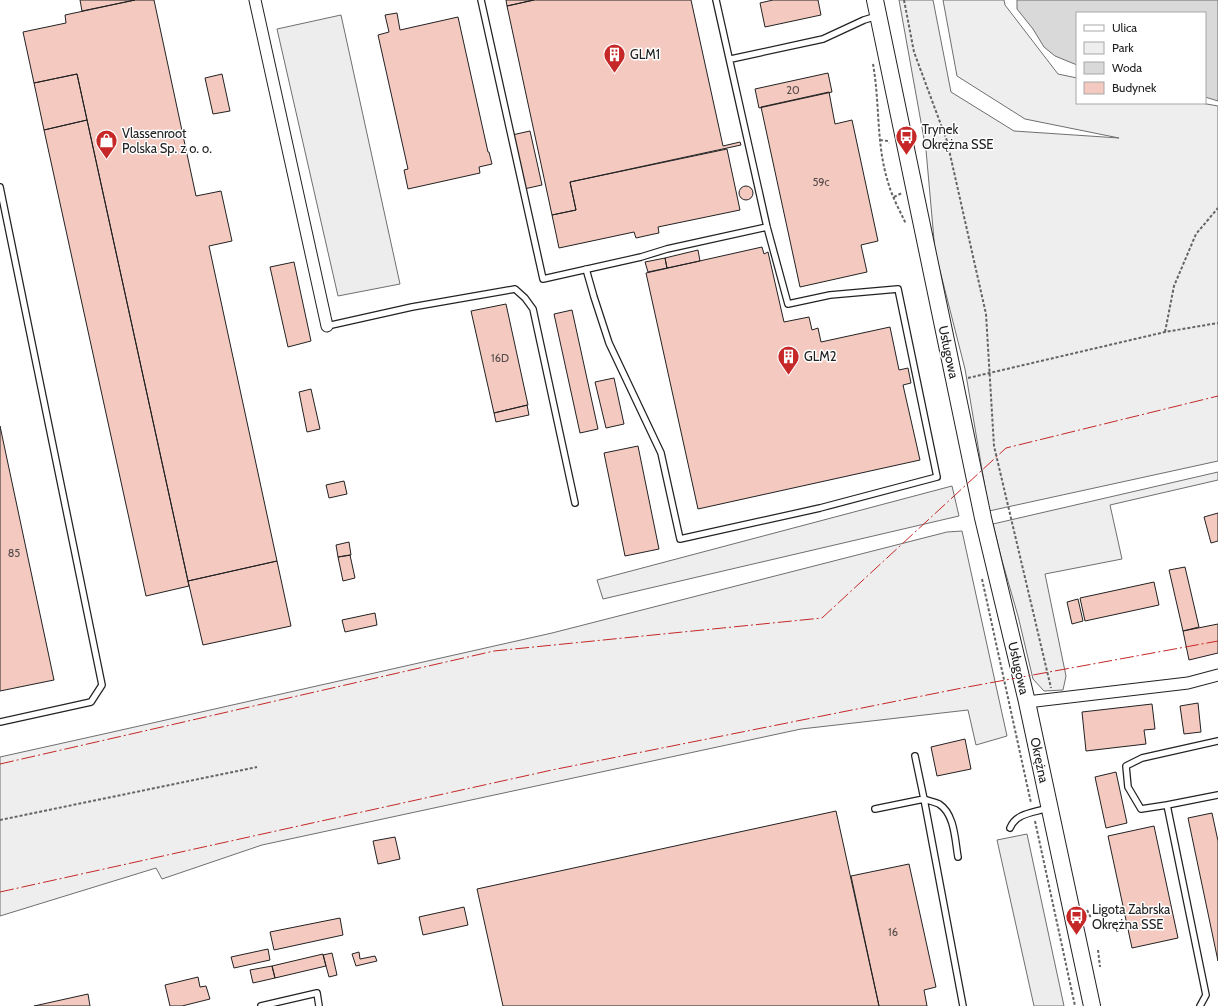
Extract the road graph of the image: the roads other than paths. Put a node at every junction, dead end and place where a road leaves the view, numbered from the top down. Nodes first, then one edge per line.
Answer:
1 (255, 0) edge
2 (481, 0) edge
3 (716, 0) edge
4 (875, 0) edge
5 (878, 16) junction
6 (730, 59) junction
7 (0, 187) edge
8 (767, 227) junction
9 (586, 269) junction
10 (327, 326) joint
11 (575, 503) dead end
12 (1218, 675) edge
13 (1027, 702) junction
14 (0, 722) edge
15 (1218, 741) edge
16 (915, 756) dead end
17 (1218, 795) edge
18 (924, 799) junction
19 (1167, 805) junction
20 (1050, 808) junction
21 (875, 809) dead end
22 (1010, 828) dead end
23 (958, 857) dead end
24 (260, 1006) edge
25 (319, 1006) edge
26 (963, 1006) edge
27 (1092, 1006) edge
28 (1200, 1006) edge

1 - 10 street
2 - 9 lane
3 - 6 lane
4 - 5 street, Usługowa
5 - 6 lane
5 - 13 street, Usługowa
6 - 8 lane
7 - 14 lane
8 - 9 lane
8 - 9 lane
10 - 11 lane
12 - 13 street
13 - 20 street, Okrężna
15 - 19 lane
16 - 18 lane
17 - 19 lane
18 - 21 lane
18 - 23 lane
18 - 26 lane
19 - 28 lane
20 - 22 lane
20 - 27 street, Okrężna
24 - 25 lane

